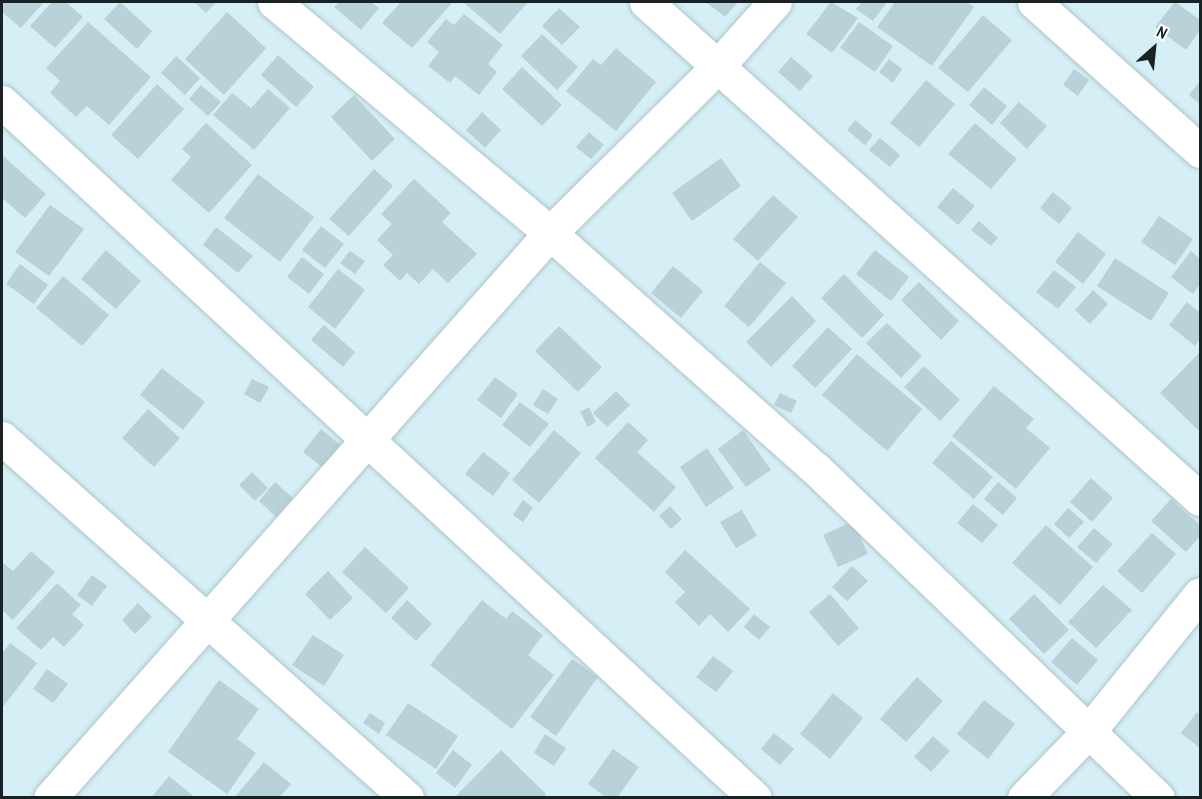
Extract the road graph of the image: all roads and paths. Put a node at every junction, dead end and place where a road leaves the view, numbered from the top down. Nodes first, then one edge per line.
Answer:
1 (274, 2) edge
2 (646, 2) edge
3 (775, 2) edge
4 (1034, 2) edge
5 (717, 67) junction
6 (2, 102) edge
7 (1200, 151) edge
8 (550, 233) junction
9 (2, 438) edge
10 (367, 441) junction
11 (1200, 499) edge
12 (1200, 594) edge
13 (207, 622) junction
14 (1089, 731) junction
15 (50, 798) edge
16 (407, 798) edge
17 (755, 798) edge
18 (1024, 798) edge
19 (1158, 798) edge

1 - 8 street
2 - 5 street
3 - 5 street
4 - 7 street
5 - 8 street
5 - 11 street
6 - 10 street
8 - 10 street
8 - 14 street
9 - 13 street
10 - 13 street
10 - 17 street
12 - 14 street
13 - 15 street
13 - 16 street
14 - 18 street
14 - 19 street

